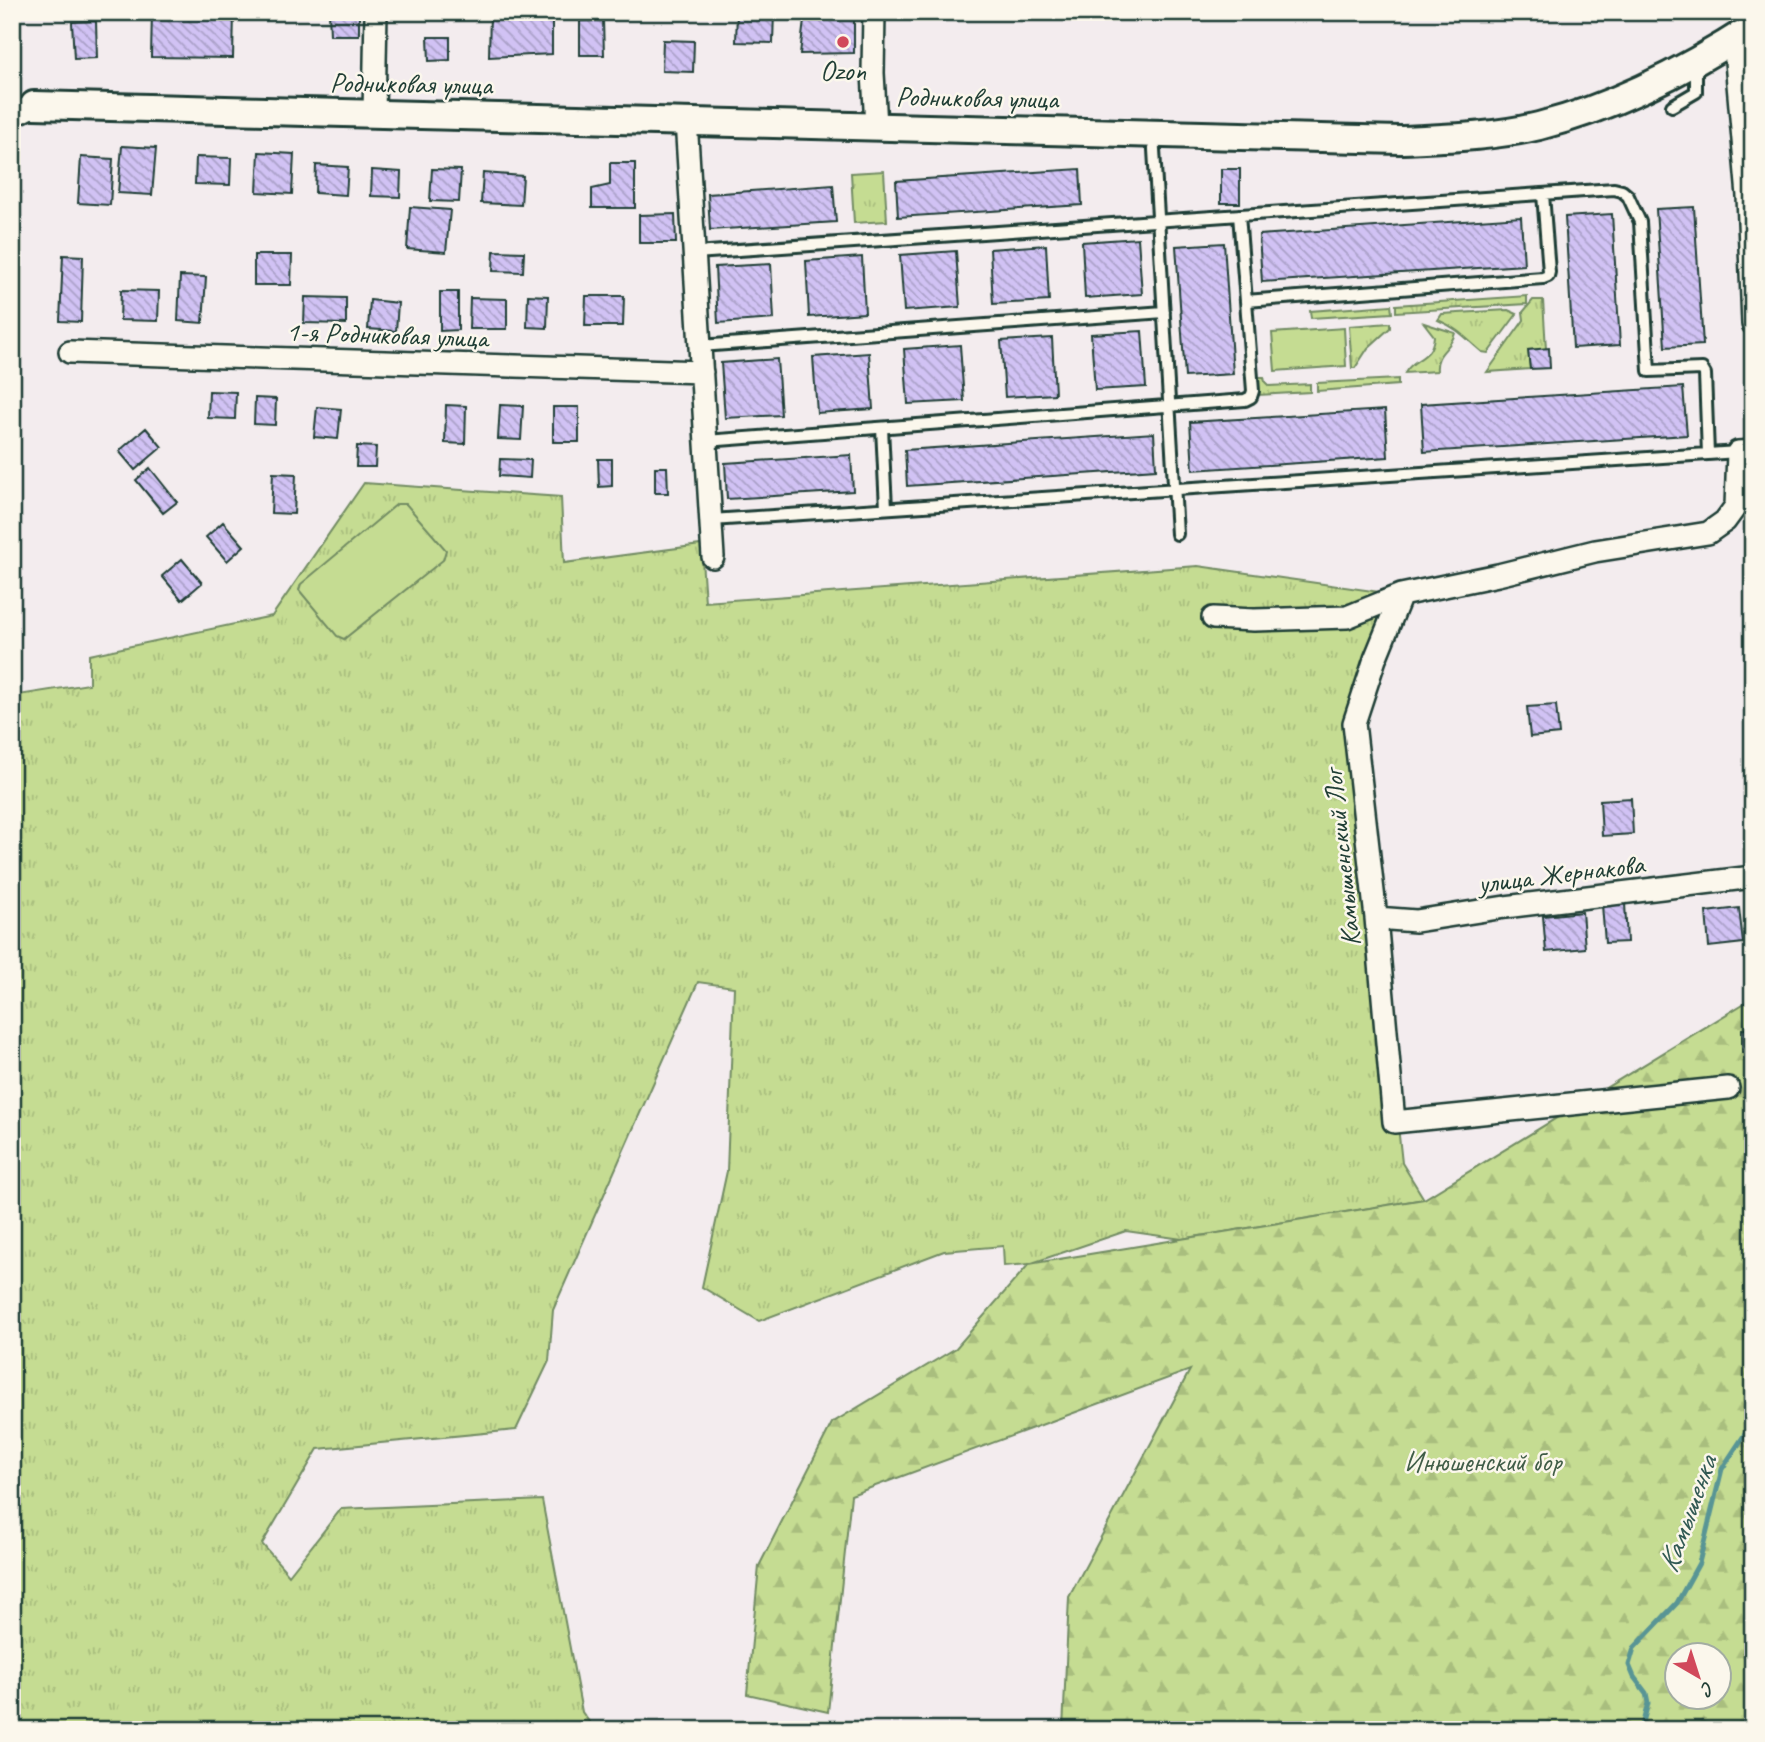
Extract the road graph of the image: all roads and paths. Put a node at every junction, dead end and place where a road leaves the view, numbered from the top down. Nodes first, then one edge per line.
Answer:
1 (376, 12) edge
2 (874, 12) edge
3 (1743, 33) edge
4 (1696, 59) junction
5 (1672, 106) dead end
6 (23, 111) edge
7 (374, 113) junction
8 (686, 120) junction
9 (876, 126) junction
10 (1153, 133) junction
11 (1543, 194) junction
12 (1239, 215) junction
13 (1158, 221) junction
14 (695, 253) junction
15 (1246, 301) junction
16 (1164, 312) junction
17 (1753, 324) edge
18 (700, 346) junction
19 (70, 352) dead end
20 (702, 372) junction
21 (1169, 406) junction
22 (882, 428) junction
23 (706, 441) junction
24 (1745, 451) edge
25 (1709, 454) junction
26 (1174, 489) junction
27 (886, 508) junction
28 (711, 520) junction
29 (1177, 534) dead end
30 (715, 558) dead end
31 (1401, 595) junction
32 (1213, 618) dead end
33 (1753, 877) edge
34 (1376, 918) junction
35 (1728, 1088) dead end

1 - 7 street
2 - 9 street
3 - 4 street, Родниковая улица
3 - 17 street
4 - 5 lane
4 - 10 street, Родниковая улица
6 - 7 street, Родниковая улица
7 - 8 street, Родниковая улица
8 - 9 street, Родниковая улица
8 - 14 street
9 - 10 street, Родниковая улица
10 - 13 lane
11 - 12 lane
11 - 15 lane
11 - 25 lane
12 - 13 lane
12 - 15 lane
13 - 14 lane
13 - 16 lane
14 - 18 street
15 - 21 lane
16 - 18 lane
16 - 21 lane
18 - 20 street
19 - 20 street, 1-я Родниковая улица
20 - 23 street
21 - 22 lane
21 - 26 lane
22 - 23 lane
22 - 27 lane
23 - 28 street
24 - 25 lane
24 - 31 street
25 - 26 lane
26 - 27 lane
26 - 29 lane
27 - 28 lane
28 - 30 street
31 - 32 street
31 - 34 street, Камышенский Лог
33 - 34 street, улица Жернакова
34 - 35 street, Камышенский Лог

